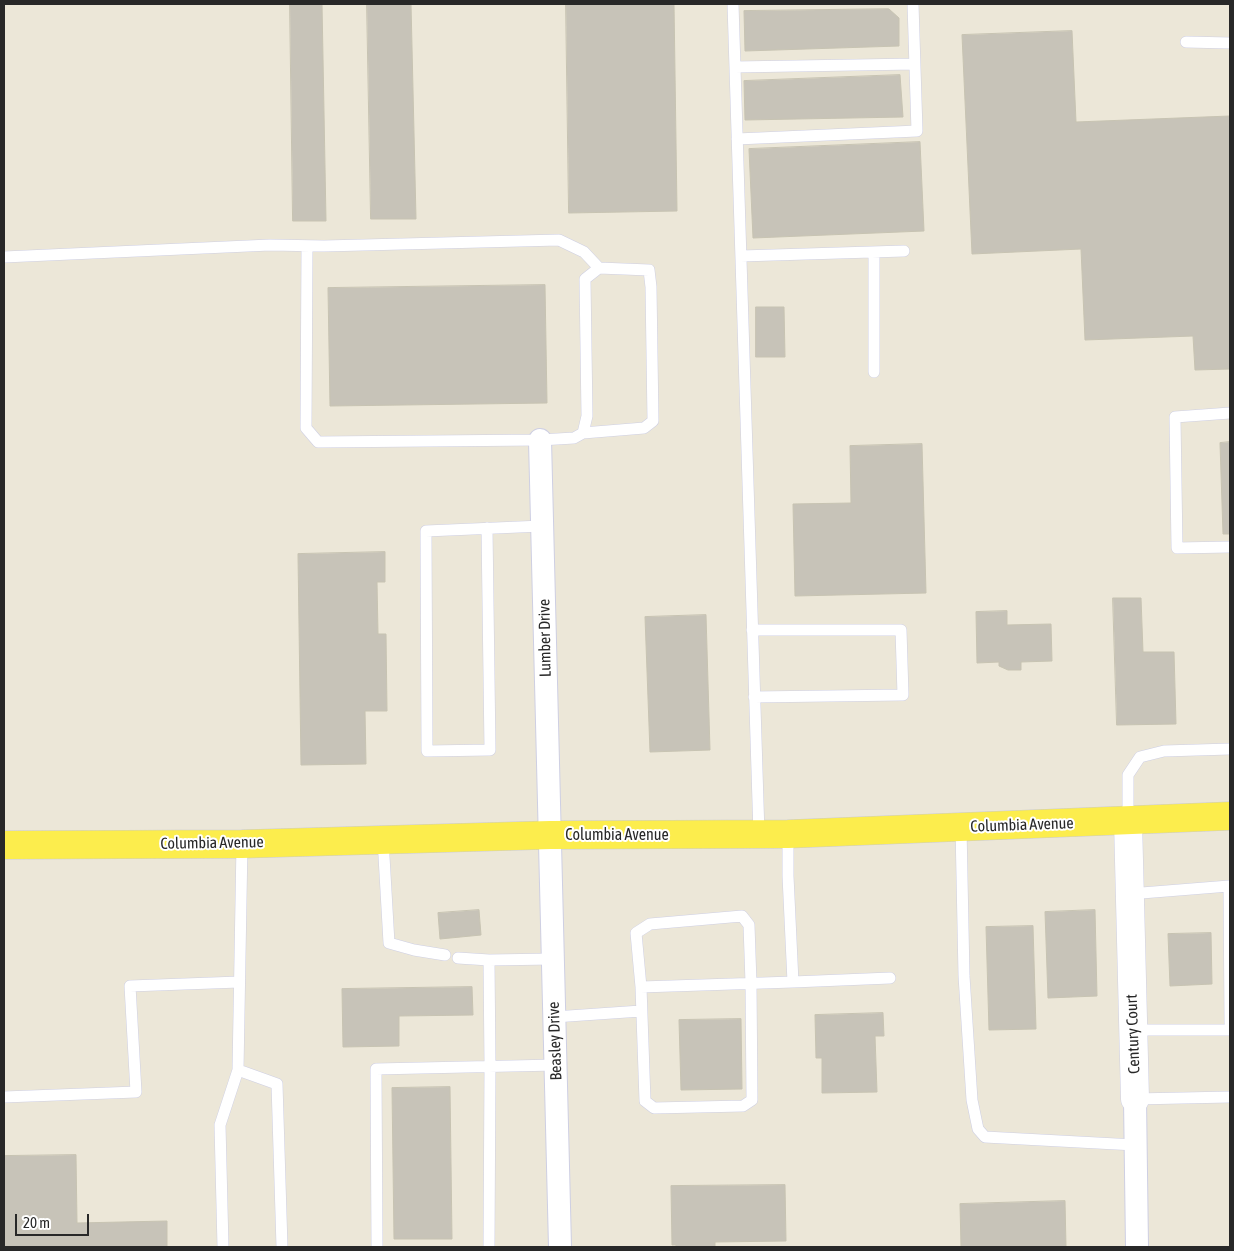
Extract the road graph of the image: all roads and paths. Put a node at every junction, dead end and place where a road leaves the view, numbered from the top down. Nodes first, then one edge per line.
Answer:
1 (733, 4) edge
2 (913, 4) edge
3 (1186, 42) dead end
4 (1230, 43) edge
5 (915, 64) junction
6 (735, 67) junction
7 (737, 139) junction
8 (306, 246) junction
9 (904, 251) dead end
10 (874, 252) junction
11 (741, 256) junction
12 (4, 257) edge
13 (599, 268) junction
14 (874, 372) dead end
15 (1230, 413) edge
16 (583, 433) junction
17 (540, 440) junction
18 (542, 526) junction
19 (487, 528) junction
20 (1230, 547) edge
21 (752, 630) junction
22 (754, 697) junction
23 (1230, 749) edge
24 (1230, 816) edge
25 (1128, 821) junction
26 (961, 827) junction
27 (758, 834) junction
28 (788, 834) junction
29 (550, 835) junction
30 (383, 840) junction
31 (242, 844) junction
32 (4, 845) edge
33 (1229, 886) edge
34 (1129, 894) junction
35 (445, 955) dead end
36 (458, 958) dead end
37 (553, 959) junction
38 (488, 960) junction
39 (890, 978) dead end
40 (239, 982) junction
41 (793, 982) junction
42 (751, 983) junction
43 (640, 988) junction
44 (641, 1011) junction
45 (554, 1017) junction
46 (1230, 1023) edge
47 (1133, 1030) junction
48 (1230, 1030) edge
49 (556, 1065) junction
50 (490, 1066) junction
51 (238, 1070) junction
52 (4, 1097) edge
53 (1230, 1098) edge
54 (1135, 1099) junction
55 (1135, 1145) junction
56 (222, 1247) edge
57 (282, 1247) edge
58 (377, 1247) edge
59 (489, 1247) edge
60 (560, 1247) edge
61 (1137, 1247) edge

1 - 6 lane
2 - 5 lane
3 - 4 lane
5 - 6 lane
5 - 7 lane
6 - 7 lane
7 - 11 lane
8 - 12 lane
8 - 13 lane
8 - 17 lane
9 - 10 lane
10 - 11 lane
10 - 14 lane
11 - 21 lane
13 - 16 lane
13 - 16 lane
15 - 20 lane
16 - 17 lane
17 - 18 street, Lumber Drive
18 - 19 lane
18 - 29 street, Lumber Drive
19 - 19 lane
21 - 22 lane
21 - 22 lane
22 - 27 lane
23 - 25 lane
24 - 25 main road, Columbia Avenue
25 - 26 main road, Columbia Avenue
25 - 34 main road, Century Court
26 - 28 main road, Columbia Avenue
26 - 55 lane
27 - 28 main road, Columbia Avenue
27 - 29 main road, Columbia Avenue
28 - 41 lane
29 - 30 main road, Columbia Avenue
29 - 37 street, Beasley Drive
30 - 31 main road, Columbia Avenue
30 - 35 lane
31 - 32 main road, Columbia Avenue
31 - 40 lane
33 - 34 lane
33 - 46 lane
34 - 47 main road, Century Court
36 - 38 lane
37 - 38 lane
37 - 45 street, Beasley Drive
38 - 50 lane
39 - 41 lane
40 - 51 lane
40 - 52 lane
41 - 42 lane
42 - 43 lane
42 - 43 lane
42 - 44 lane
43 - 44 lane
44 - 45 lane
45 - 49 street, Beasley Drive
47 - 48 lane
47 - 54 main road, Century Court
49 - 50 lane
49 - 60 street, Beasley Drive
50 - 58 lane
50 - 59 lane
51 - 56 lane
51 - 57 lane
53 - 54 lane
54 - 55 street, Century Court
55 - 61 street, Century Court

